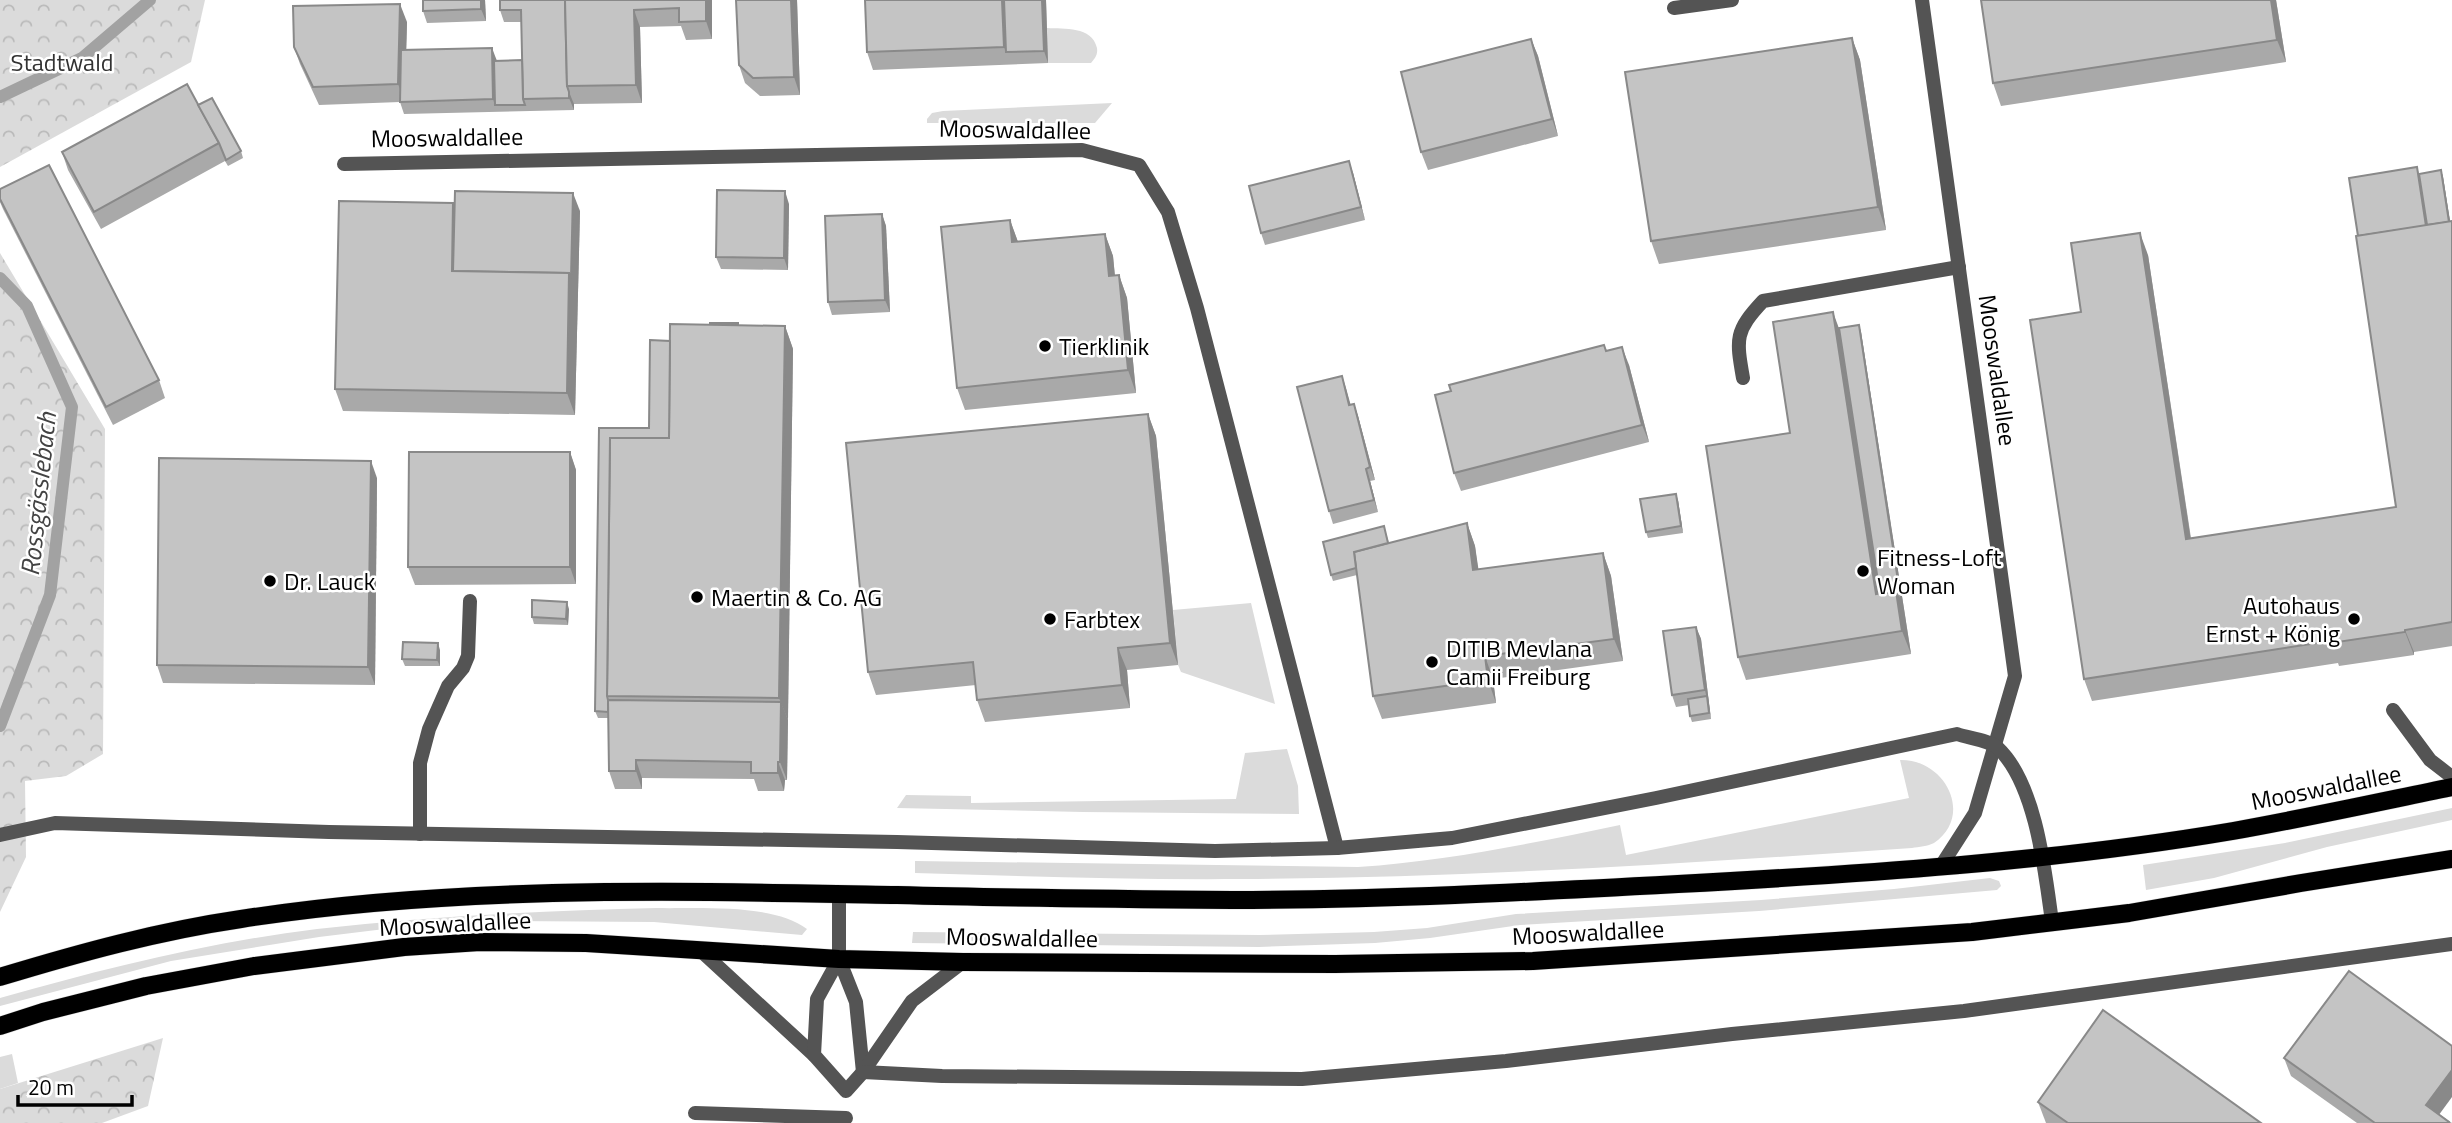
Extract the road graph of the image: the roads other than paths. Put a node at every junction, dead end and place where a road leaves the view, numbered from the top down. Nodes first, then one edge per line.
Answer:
1 (1732, 0) edge
2 (1922, 0) edge
3 (1674, 8) dead end
4 (344, 163) dead end
5 (1959, 267) junction
6 (1743, 378) dead end
7 (470, 601) dead end
8 (2393, 710) dead end
9 (1996, 746) junction
10 (2452, 777) edge
11 (2452, 787) edge
12 (420, 834) junction
13 (0, 835) edge
14 (1337, 848) junction
15 (2043, 856) junction
16 (2452, 859) edge
17 (1941, 866) junction
18 (839, 894) junction
19 (2052, 922) junction
20 (2452, 944) edge
21 (699, 949) junction
22 (839, 959) junction
23 (963, 962) junction
24 (0, 977) edge
25 (0, 1026) edge
26 (814, 1055) junction
27 (863, 1072) junction
28 (695, 1113) dead end
29 (846, 1118) dead end

1 - 3 street
2 - 5 street, Mooswaldallee
4 - 14 street, Mooswaldallee
5 - 6 street
5 - 9 street, Mooswaldallee
7 - 12 street
8 - 10 street
9 - 14 street
9 - 15 street
9 - 17 street, Mooswaldallee
11 - 15 main road, Mooswaldallee
12 - 13 street
12 - 14 street
15 - 17 main road, Mooswaldallee
15 - 19 street
16 - 19 main road, Mooswaldallee
17 - 18 main road, Mooswaldallee
18 - 22 street
18 - 24 main road, Mooswaldallee
19 - 23 main road, Mooswaldallee
20 - 27 street
21 - 22 main road, Mooswaldallee
21 - 25 main road, Mooswaldallee
21 - 26 street
22 - 23 main road, Mooswaldallee
22 - 26 street
22 - 27 street
23 - 27 street
26 - 27 street
28 - 29 street

